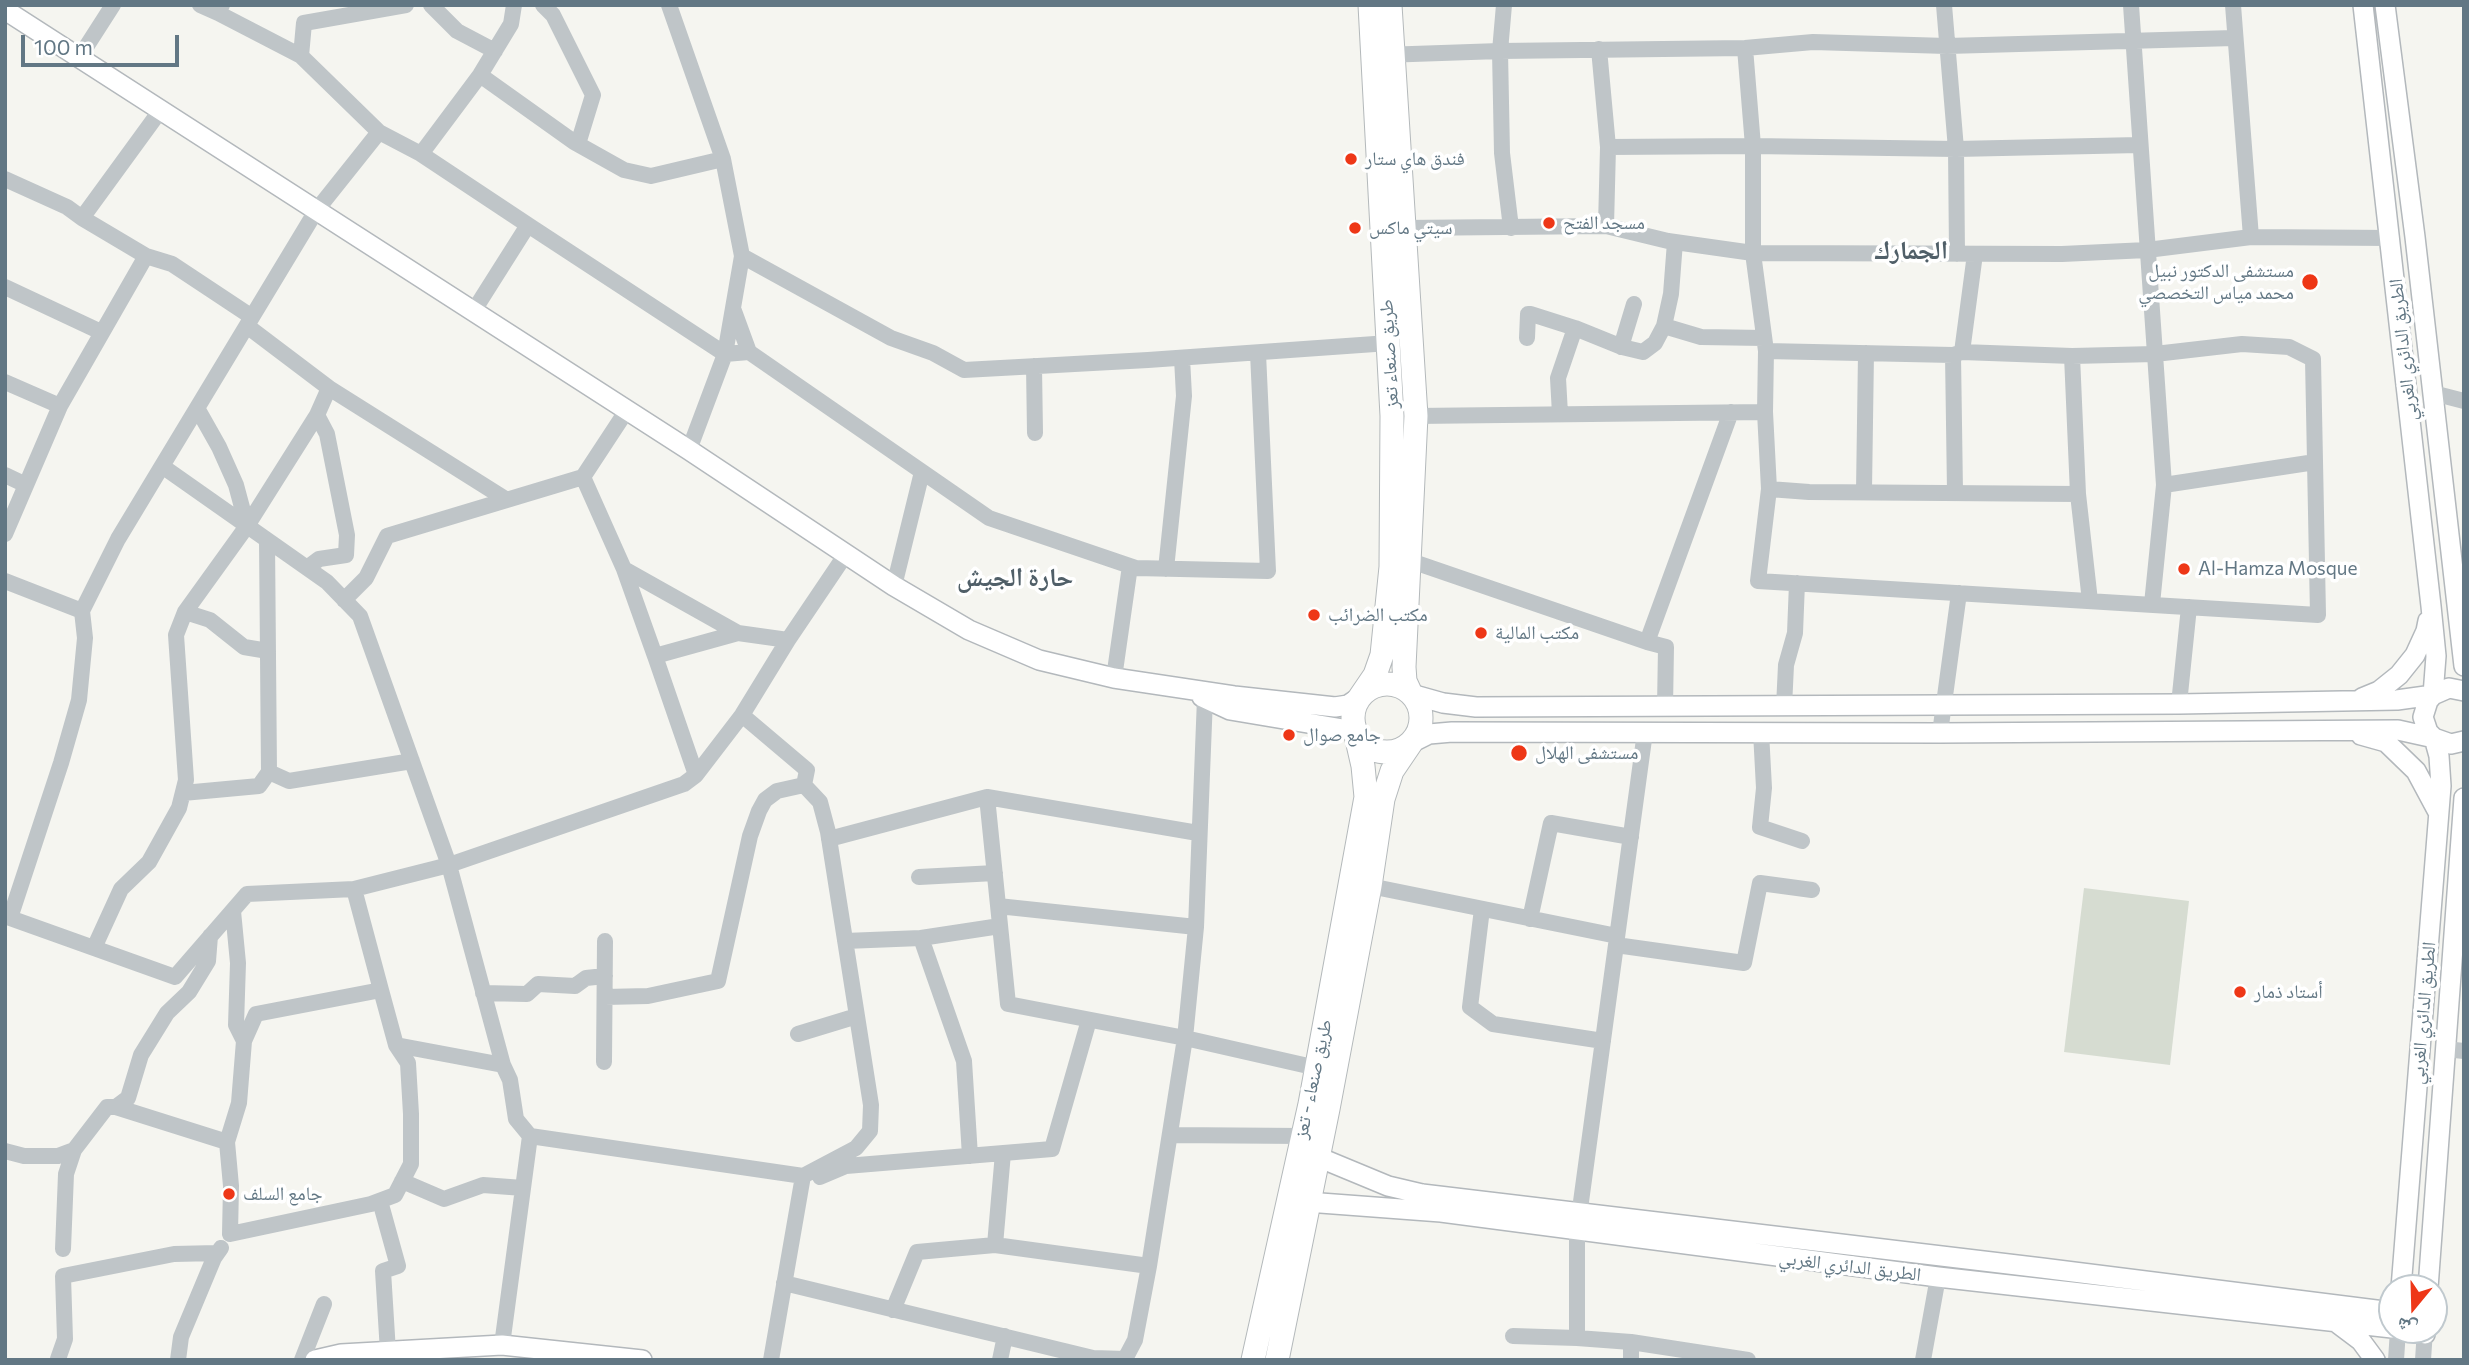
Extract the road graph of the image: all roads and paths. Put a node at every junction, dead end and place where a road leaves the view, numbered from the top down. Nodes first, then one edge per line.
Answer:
1 (113, 5) edge
2 (201, 5) edge
3 (406, 5) edge
4 (431, 5) edge
5 (514, 5) edge
6 (543, 5) edge
7 (669, 5) edge
8 (1370, 5) edge
9 (1390, 5) edge
10 (1504, 5) edge
11 (1944, 5) edge
12 (2131, 5) edge
13 (2233, 5) edge
14 (2363, 5) edge
15 (2385, 5) edge
16 (220, 9) edge
17 (5, 10) edge
18 (2234, 38) junction
19 (2133, 41) junction
20 (1947, 46) junction
21 (1745, 48) junction
22 (1599, 49) junction
23 (495, 51) junction
24 (1500, 51) junction
25 (1383, 55) junction
26 (301, 56) junction
27 (79, 58) junction
28 (481, 75) junction
29 (160, 111) junction
30 (379, 132) junction
31 (578, 144) junction
32 (2139, 145) junction
33 (1753, 146) junction
34 (1608, 147) junction
35 (1956, 149) junction
36 (421, 154) junction
37 (723, 159) junction
38 (5, 179) edge
39 (316, 211) junction
40 (82, 218) junction
41 (528, 225) junction
42 (1606, 226) junction
43 (1404, 228) junction
44 (1511, 228) junction
45 (2251, 237) junction
46 (2415, 237) junction
47 (2391, 238) junction
48 (1675, 242) junction
49 (2147, 250) junction
50 (1754, 253) junction
51 (1957, 254) junction
52 (1975, 254) junction
53 (146, 256) junction
54 (742, 256) junction
55 (5, 287) edge
56 (1634, 304) dead end
57 (734, 311) junction
58 (473, 312) junction
59 (249, 321) junction
60 (1664, 326) junction
61 (1575, 328) junction
62 (101, 332) junction
63 (1527, 338) dead end
64 (1388, 343) junction
65 (1765, 344) junction
66 (1621, 347) junction
67 (749, 352) junction
68 (1258, 352) junction
69 (1866, 353) junction
70 (1957, 353) junction
71 (725, 354) junction
72 (2155, 354) junction
73 (2072, 356) junction
74 (1182, 358) junction
75 (1034, 366) junction
76 (5, 382) edge
77 (329, 388) junction
78 (2433, 393) junction
79 (2464, 401) edge
80 (60, 406) junction
81 (197, 408) junction
82 (627, 410) junction
83 (1731, 412) junction
84 (1765, 412) junction
85 (1560, 414) junction
86 (317, 415) junction
87 (1416, 416) junction
88 (1035, 433) dead end
89 (689, 450) junction
90 (2315, 463) junction
91 (162, 466) junction
92 (922, 471) junction
93 (5, 475) edge
94 (583, 477) junction
95 (26, 485) junction
96 (2164, 485) junction
97 (1769, 488) junction
98 (1864, 491) junction
99 (1955, 492) junction
100 (2078, 494) junction
101 (507, 500) junction
102 (247, 526) junction
103 (5, 534) edge
104 (267, 540) junction
105 (846, 554) junction
106 (1411, 561) junction
107 (1130, 566) junction
108 (307, 568) junction
109 (624, 569) junction
110 (1166, 569) junction
111 (5, 581) edge
112 (1797, 583) junction
113 (894, 586) junction
114 (1959, 593) junction
115 (344, 600) junction
116 (2090, 601) junction
117 (2152, 604) junction
118 (2431, 606) junction
119 (2189, 607) junction
120 (82, 611) junction
121 (185, 612) junction
122 (738, 633) junction
123 (788, 640) junction
124 (1647, 642) junction
125 (268, 651) junction
126 (656, 656) junction
127 (2464, 666) edge
128 (1114, 678) junction
129 (1182, 688) junction
130 (2464, 691) edge
131 (1411, 694) junction
132 (2433, 695) junction
133 (1360, 697) junction
134 (1205, 698) junction
135 (2355, 701) junction
136 (2179, 704) junction
137 (1944, 706) junction
138 (1665, 707) junction
139 (1784, 707) junction
140 (741, 715) junction
141 (2343, 730) junction
142 (1355, 731) junction
143 (1645, 732) junction
144 (1761, 733) junction
145 (1940, 733) junction
146 (2434, 738) junction
147 (2464, 741) edge
148 (1411, 743) junction
149 (412, 761) junction
150 (270, 772) junction
151 (696, 775) junction
152 (804, 785) junction
153 (183, 793) junction
154 (987, 797) junction
155 (1375, 798) junction
156 (2463, 809) edge
157 (2439, 814) junction
158 (1198, 833) junction
159 (1631, 837) junction
160 (829, 839) junction
161 (1802, 841) dead end
162 (449, 865) junction
163 (995, 873) junction
164 (919, 877) dead end
165 (13, 882) edge
166 (1370, 886) junction
167 (2460, 886) edge
168 (354, 889) junction
169 (1812, 890) dead end
170 (998, 906) junction
171 (1482, 909) junction
172 (233, 911) junction
173 (1530, 919) junction
174 (8, 926) edge
175 (1000, 926) junction
176 (1196, 927) junction
177 (211, 936) junction
178 (921, 938) junction
179 (605, 941) dead end
180 (845, 941) junction
181 (1617, 941) junction
182 (94, 948) junction
183 (605, 976) junction
184 (382, 990) junction
185 (484, 993) junction
186 (605, 998) junction
187 (857, 1016) junction
188 (1089, 1020) junction
189 (798, 1034) dead end
190 (1185, 1038) junction
191 (244, 1041) junction
192 (1603, 1041) junction
193 (396, 1045) junction
194 (2454, 1050) edge
195 (604, 1062) dead end
196 (503, 1065) junction
197 (1317, 1068) junction
198 (1319, 1106) junction
199 (116, 1107) junction
200 (1170, 1135) junction
201 (530, 1136) junction
202 (1302, 1136) junction
203 (227, 1142) junction
204 (74, 1150) junction
205 (5, 1152) edge
206 (1003, 1153) junction
207 (970, 1156) junction
208 (1318, 1157) junction
209 (803, 1176) junction
210 (402, 1181) junction
211 (523, 1188) junction
212 (799, 1197) junction
213 (380, 1201) junction
214 (1307, 1202) junction
215 (1578, 1222) junction
216 (230, 1234) junction
217 (995, 1245) junction
218 (63, 1249) dead end
219 (217, 1253) junction
220 (1149, 1266) junction
221 (2402, 1274) edge
222 (2430, 1274) edge
223 (1938, 1277) junction
224 (784, 1283) junction
225 (324, 1304) dead end
226 (894, 1310) junction
227 (2378, 1310) edge
228 (2333, 1321) junction
229 (2378, 1326) edge
230 (1005, 1336) junction
231 (1513, 1336) dead end
232 (1577, 1338) junction
233 (1631, 1342) junction
234 (502, 1345) junction
235 (388, 1352) junction
236 (58, 1359) edge
237 (178, 1360) edge
238 (302, 1360) edge
239 (315, 1360) edge
240 (449, 1360) edge
241 (548, 1360) edge
242 (642, 1360) edge
243 (771, 1360) edge
244 (1000, 1360) edge
245 (1253, 1360) edge
246 (1277, 1360) edge
247 (1631, 1360) edge
248 (1748, 1360) edge
249 (1923, 1360) edge
250 (2375, 1360) edge

1 - 27 street
2 - 16 street
3 - 26 street
4 - 23 street
5 - 23 street
6 - 31 street
7 - 37 street
8 - 25 highway, طريق صنعاء تعز
9 - 25 highway, طريق صنعاء تعز
10 - 24 street
11 - 20 street
12 - 19 street
13 - 18 street
14 - 47 main road, الطريق الدائري الغربي
15 - 46 main road, الطريق الدائري الغربي
16 - 26 street
17 - 27 main road
18 - 19 street
18 - 45 street
19 - 20 street
19 - 32 street
20 - 21 street
20 - 35 street
21 - 22 street
21 - 33 street
22 - 24 street
22 - 34 street
23 - 28 street
24 - 25 street
24 - 44 street
25 - 43 highway, طريق صنعاء تعز
25 - 64 highway, طريق صنعاء تعز
26 - 30 street
27 - 29 main road
28 - 31 street
28 - 36 street
29 - 39 main road
29 - 40 street
30 - 36 street
30 - 39 street
31 - 37 street
32 - 35 street
32 - 49 street
33 - 34 street
33 - 35 street
33 - 50 street
34 - 42 street
35 - 51 street
36 - 41 street
37 - 54 street
38 - 40 street
39 - 58 main road
39 - 59 street
40 - 53 street
41 - 58 street
41 - 71 street
42 - 44 street
42 - 48 street
43 - 44 street
43 - 87 highway, طريق صنعاء تعز
45 - 47 street
45 - 49 street
46 - 47 main road
46 - 78 main road, الطريق الدائري الغربي
47 - 118 main road, الطريق الدائري الغربي
48 - 50 street
48 - 60 street
49 - 52 street
49 - 72 street
50 - 51 street
50 - 65 street
51 - 52 street
52 - 70 street
53 - 59 street
53 - 62 street
54 - 57 street
54 - 75 street
55 - 62 street
56 - 66 street
57 - 67 street
57 - 71 street
58 - 82 main road
59 - 77 street
59 - 81 street
60 - 65 street
60 - 66 street
61 - 63 street
61 - 66 street
61 - 85 street
62 - 80 street
64 - 68 street
64 - 133 highway, طريق صنعاء تعز
65 - 69 street
65 - 84 street
67 - 71 street
67 - 92 street
68 - 74 street
68 - 110 street
69 - 70 street
69 - 98 street
70 - 73 street
70 - 99 street
71 - 89 street
72 - 73 street
72 - 90 street
72 - 96 street
73 - 100 street
74 - 75 street
74 - 110 street
75 - 88 street
76 - 80 street
77 - 86 street
77 - 101 street
78 - 79 street
78 - 127 main road, الطريق الدائري الغربي
80 - 95 street
81 - 91 street
81 - 102 street
82 - 89 main road
82 - 94 street
83 - 84 street
83 - 85 street
83 - 124 street
84 - 97 street
85 - 87 street
86 - 102 street
86 - 108 street
87 - 106 highway, طريق صنعاء تعز
89 - 105 main road
90 - 96 street
90 - 119 street
91 - 102 street
91 - 120 street
92 - 107 street
92 - 113 street
93 - 95 street
94 - 101 street
94 - 109 street
95 - 103 street
96 - 117 street
97 - 98 street
97 - 112 street
98 - 99 street
99 - 100 street
100 - 116 street
101 - 115 street
102 - 104 street
102 - 121 street
104 - 108 street
104 - 125 street
105 - 113 main road
105 - 123 street
106 - 124 street
106 - 131 highway, طريق صنعاء تعز
107 - 110 street
107 - 128 street
108 - 115 street
109 - 122 street
109 - 126 street
111 - 120 street
112 - 114 street
112 - 139 street
113 - 128 main road
114 - 116 street
114 - 137 street
115 - 149 street
116 - 117 street
117 - 119 street
118 - 132 main road, الطريق الدائري الغربي
118 - 135 main road
119 - 136 street
120 - 165 street
121 - 125 street
121 - 153 street
122 - 123 street
122 - 126 street
123 - 140 street
124 - 138 street
125 - 150 street
126 - 151 street
128 - 129 main road
129 - 133 main road
129 - 134 main road
130 - 132 main road
131 - 133 highway
131 - 138 main road
131 - 148 highway
132 - 135 main road
132 - 146 main road, الطريق الدائري الغربي
133 - 142 highway
134 - 142 main road
134 - 158 street
135 - 136 main road
136 - 137 main road
137 - 139 main road
137 - 145 street
138 - 139 main road
140 - 151 street
140 - 152 street
141 - 145 main road
141 - 146 main road
141 - 157 main road
142 - 148 highway
142 - 155 highway
143 - 144 main road
143 - 148 main road
143 - 159 street
144 - 145 main road
144 - 161 street
146 - 147 main road
146 - 157 main road, الطريق الدائري الغربي
148 - 155 highway
149 - 150 street
149 - 162 street
150 - 153 street
151 - 162 street
152 - 160 street
152 - 186 street
153 - 182 street
154 - 158 street
154 - 160 street
154 - 163 street
155 - 166 highway, طريق صنعاء - تعز
155 - 197 highway, طريق صنعاء - تعز
156 - 167 main road, الطريق الدائري الغربي
157 - 221 main road, الطريق الدائري الغربي
158 - 176 street
159 - 173 street
159 - 181 street
160 - 180 street
162 - 168 street
162 - 185 street
163 - 164 street
163 - 170 street
165 - 174 street
166 - 171 street
166 - 198 highway, طريق صنعاء - تعز
167 - 194 main road, الطريق الدائري الغربي
168 - 172 street
168 - 184 street
169 - 181 street
170 - 175 street
170 - 176 street
171 - 173 street
171 - 192 street
172 - 177 street
172 - 191 street
173 - 181 street
174 - 182 street
175 - 178 street
175 - 188 street
176 - 190 street
177 - 182 street
177 - 199 street
178 - 180 street
178 - 207 street
179 - 183 street
180 - 187 street
181 - 192 street
183 - 185 street
183 - 186 street
184 - 191 street
184 - 193 street
185 - 196 street
186 - 195 street
187 - 189 street
187 - 209 street
188 - 190 street
188 - 206 street
190 - 197 street
190 - 200 street
191 - 203 street
192 - 215 street
193 - 196 street
193 - 210 street
194 - 222 main road, الطريق الدائري الغربي
196 - 201 street
197 - 198 highway, طريق صنعاء - تعز
198 - 202 highway, طريق صنعاء - تعز
198 - 208 highway, طريق صنعاء - تعز
199 - 203 street
199 - 204 street
200 - 202 street
200 - 220 street
201 - 209 street
201 - 211 street
202 - 245 highway, طريق صنعاء - تعز
203 - 216 street
204 - 205 street
204 - 218 street
206 - 207 street
206 - 217 street
207 - 212 street
208 - 214 highway, طريق صنعاء - تعز
208 - 215 main road, الطريق الدائري الغربي
209 - 212 street
210 - 211 street
210 - 213 street
211 - 234 street
212 - 224 street
213 - 216 street
213 - 235 street
214 - 215 main road, الطريق الدائري الغربي
214 - 246 highway, طريق صنعاء - تعز
215 - 223 main road, الطريق الدائري الغربي
215 - 227 main road, الطريق الدائري الغربي
215 - 232 street
216 - 219 street
217 - 220 street
217 - 226 street
219 - 236 street
219 - 237 street
220 - 230 street
223 - 228 main road, الطريق الدائري الغربي
223 - 249 street
224 - 226 street
224 - 243 street
225 - 238 street
226 - 230 street
228 - 229 main road, الطريق الدائري الغربي
228 - 250 main road
230 - 244 street
231 - 232 street
232 - 233 street
233 - 247 street
233 - 248 street
234 - 235 main road
234 - 242 main road
235 - 239 main road
240 - 241 main road

